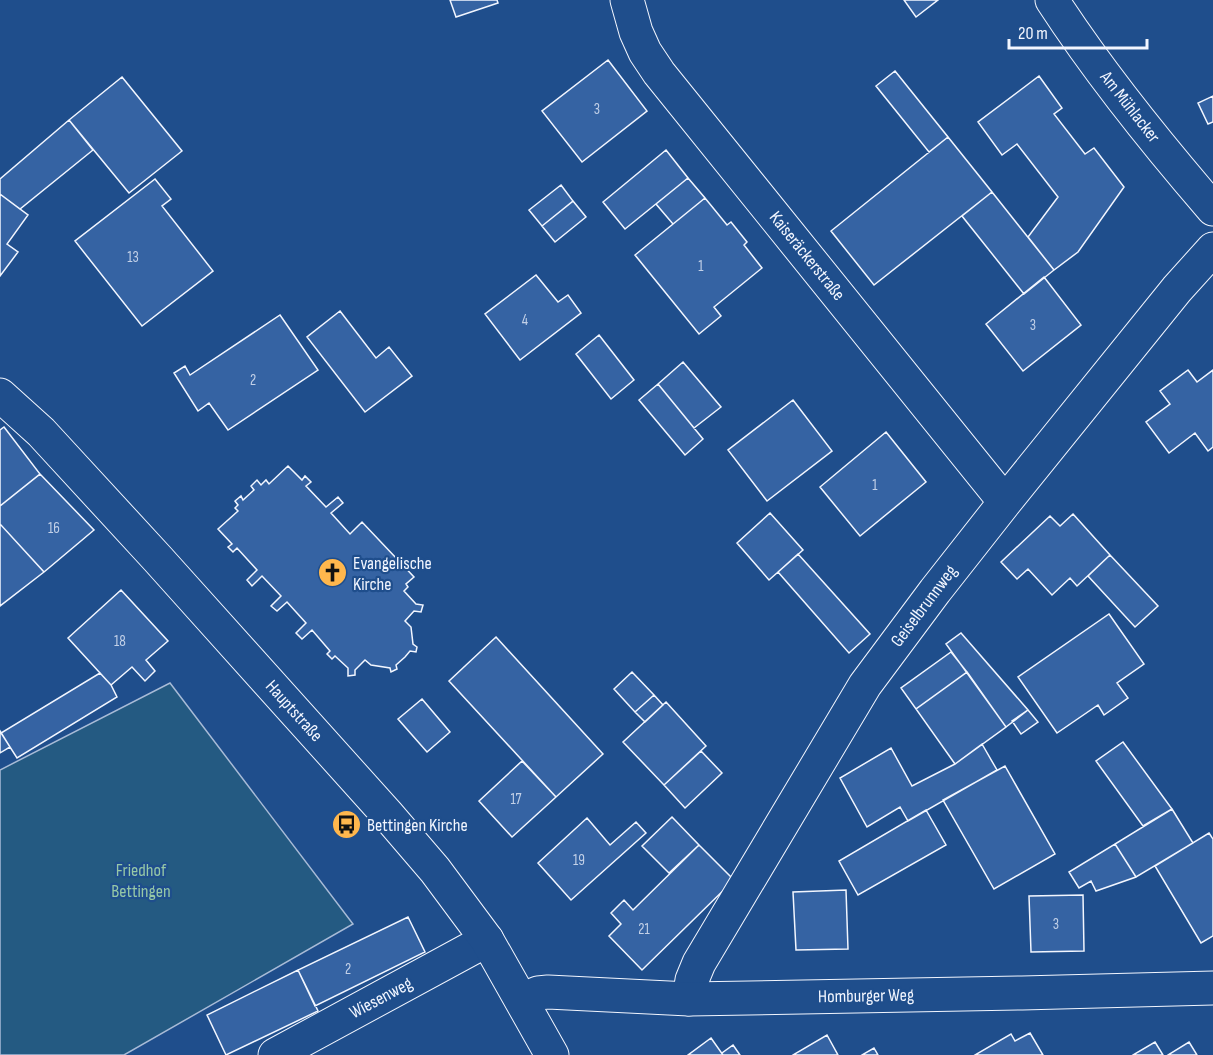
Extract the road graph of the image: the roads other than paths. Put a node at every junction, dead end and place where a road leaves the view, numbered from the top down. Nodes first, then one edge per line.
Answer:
1 (627, 0) edge
2 (1052, 0) edge
3 (1213, 209) edge
4 (1213, 249) edge
5 (0, 395) edge
6 (1005, 502) junction
7 (487, 940) junction
8 (1213, 988) edge
9 (689, 999) junction
10 (521, 1000) junction
11 (275, 1055) edge
12 (552, 1055) edge

1 - 6 street, Kaiseräckerstraße
2 - 3 street, Am Mühlacker
4 - 6 street, Geiselbrunnweg
5 - 7 street, Hauptstraße
6 - 9 street, Geiselbrunnweg
7 - 10 street, Hauptstraße
7 - 11 street, Wiesenweg
8 - 9 street, Homburger Weg
9 - 10 street, Homburger Weg
10 - 12 street, Hauptstraße

